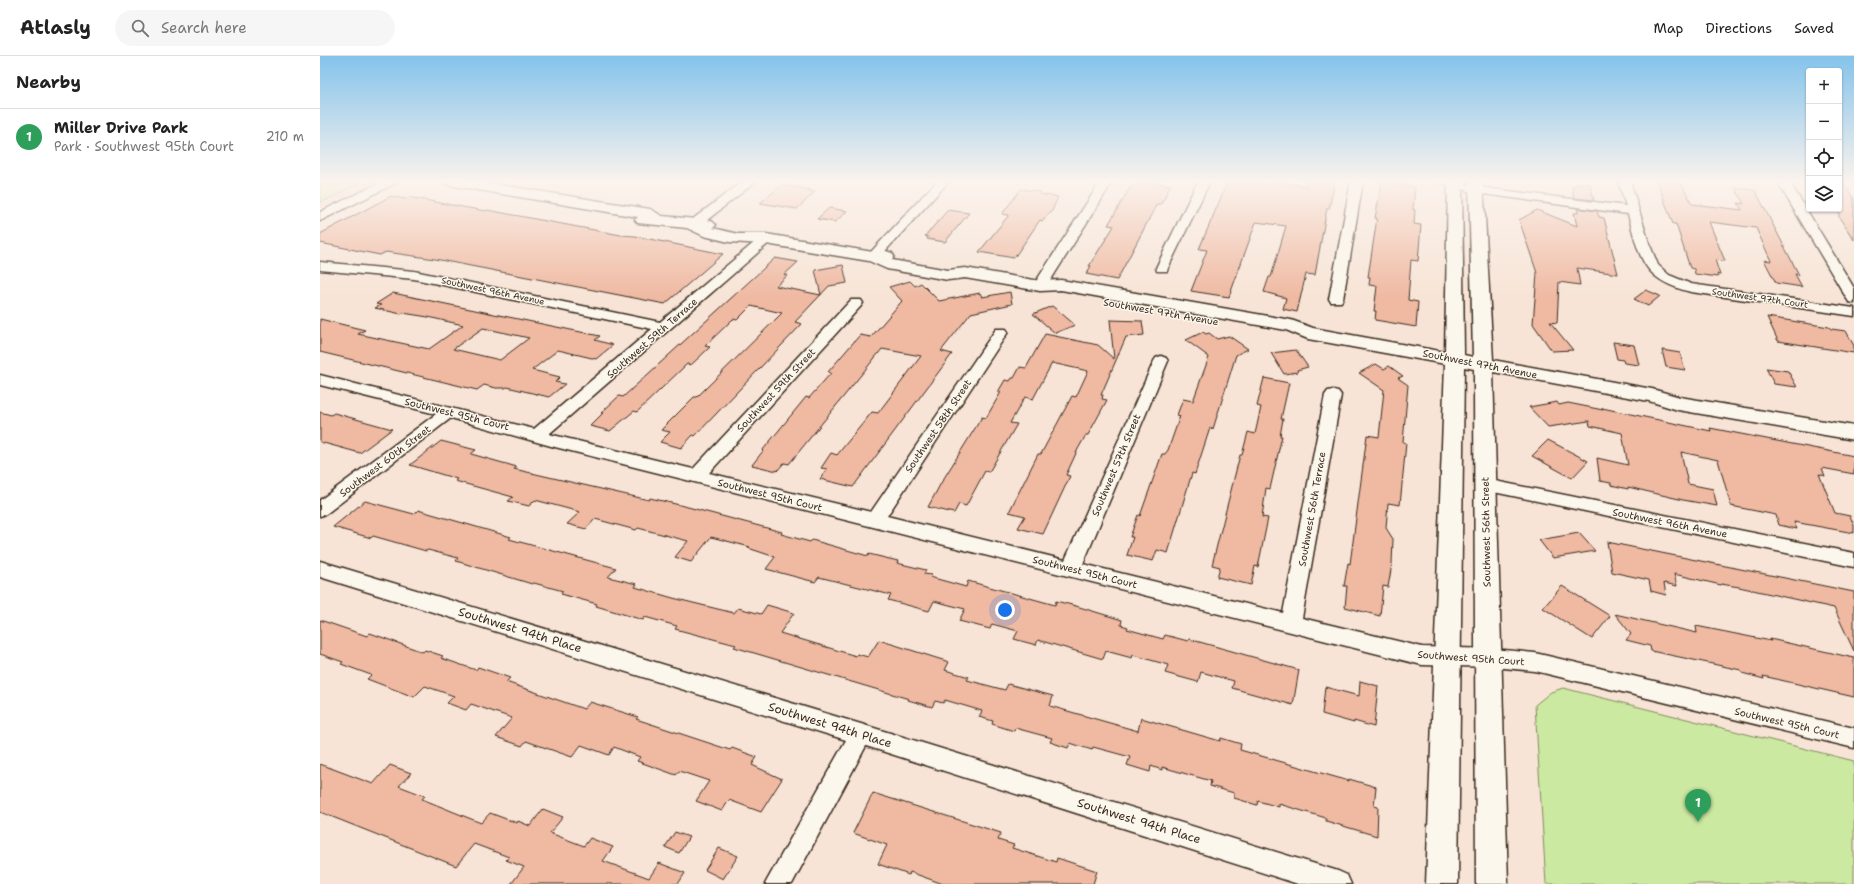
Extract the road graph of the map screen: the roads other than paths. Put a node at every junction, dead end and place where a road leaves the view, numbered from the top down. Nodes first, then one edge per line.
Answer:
1 (661, 220) edge
2 (700, 220) edge
3 (907, 220) edge
4 (1082, 220) edge
5 (1185, 220) edge
6 (1350, 220) edge
7 (1460, 220) edge
8 (1466, 220) edge
9 (1637, 220) edge
10 (1806, 220) edge
11 (693, 225) junction
12 (766, 239) junction
13 (873, 257) junction
14 (320, 266) edge
15 (1162, 268) dead end
16 (1040, 286) junction
17 (1336, 298) dead end
18 (1854, 299) edge
19 (856, 303) dead end
20 (1854, 312) edge
21 (664, 327) junction
22 (1001, 332) dead end
23 (1454, 359) junction
24 (1161, 361) dead end
25 (1483, 364) junction
26 (320, 380) edge
27 (1333, 395) dead end
28 (1652, 395) junction
29 (449, 412) junction
30 (1854, 423) edge
31 (1854, 433) edge
32 (536, 436) junction
33 (696, 476) junction
34 (1485, 485) junction
35 (320, 509) edge
36 (874, 520) junction
37 (1854, 560) edge
38 (320, 568) edge
39 (1071, 569) junction
40 (1291, 623) junction
41 (1488, 657) junction
42 (1448, 658) junction
43 (861, 734) junction
44 (1854, 738) edge
45 (778, 884) edge
46 (1338, 884) edge
47 (1442, 884) edge
48 (1492, 884) edge

1 - 11 street, Southwest 97th Avenue
2 - 11 street
3 - 13 street
4 - 16 street
5 - 15 street
6 - 17 street
7 - 23 street
8 - 25 street, Southwest 56th Street
9 - 20 street, Southwest 97th Court
10 - 18 street
11 - 12 street, Southwest 97th Avenue
12 - 13 street, Southwest 97th Avenue
12 - 21 street, Southwest 59th Terrace
13 - 16 street, Southwest 97th Avenue
14 - 21 street, Southwest 96th Avenue
16 - 23 street, Southwest 97th Avenue
19 - 33 street, Southwest 59th Street
21 - 32 street, Southwest 59th Terrace
22 - 36 street, Southwest 58th Street
23 - 25 street, Southwest 97th Avenue
23 - 42 street
24 - 39 street, Southwest 57th Street
25 - 28 street, Southwest 97th Avenue
25 - 34 street, Southwest 56th Street
26 - 29 street, Southwest 95th Court
27 - 40 street, Southwest 56th Terrace
28 - 30 street, Southwest 97th Avenue
28 - 31 street, Southwest 97th Avenue
29 - 32 street, Southwest 95th Court
29 - 35 street, Southwest 60th Street
32 - 33 street, Southwest 95th Court
33 - 36 street, Southwest 95th Court
34 - 37 street, Southwest 96th Avenue
34 - 41 street, Southwest 56th Street
36 - 39 street, Southwest 95th Court
38 - 43 street, Southwest 94th Place
39 - 40 street, Southwest 95th Court
40 - 42 street, Southwest 95th Court
41 - 42 street, Southwest 95th Court
41 - 44 street, Southwest 95th Court
41 - 48 street, Southwest 56th Street
42 - 47 street
43 - 45 street
43 - 46 street, Southwest 94th Place

